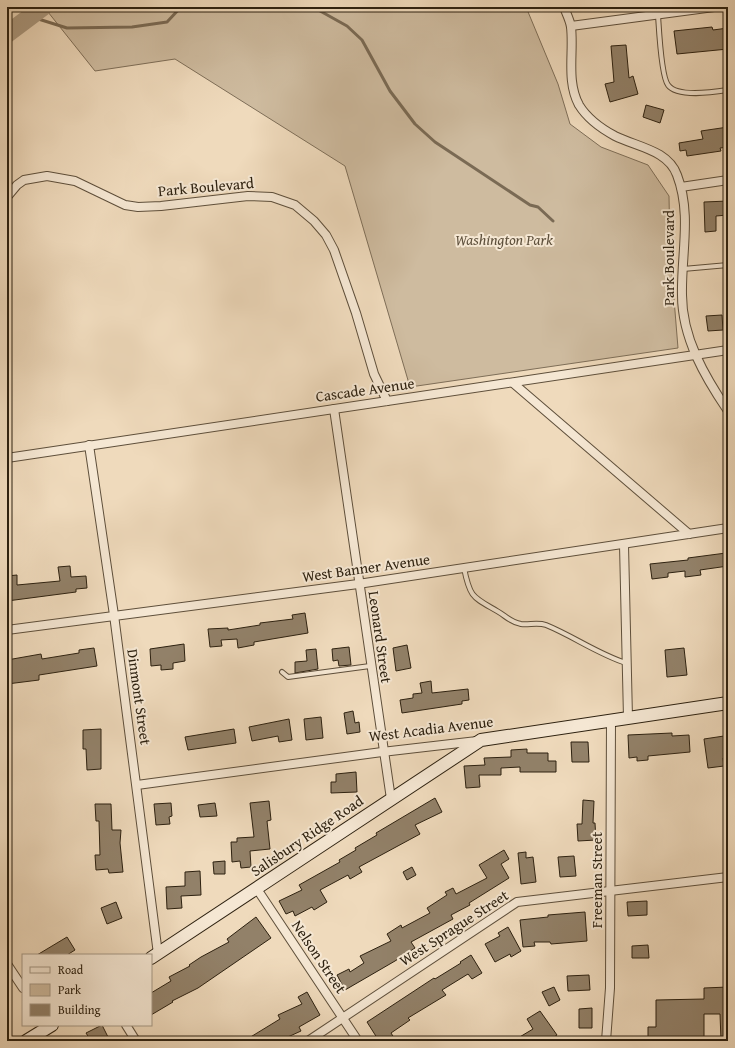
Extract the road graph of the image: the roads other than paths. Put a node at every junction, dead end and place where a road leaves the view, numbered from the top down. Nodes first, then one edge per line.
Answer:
1 (564, 7) edge
2 (714, 7) edge
3 (658, 15) junction
4 (571, 26) junction
5 (728, 90) edge
6 (728, 180) edge
7 (681, 188) junction
8 (7, 197) edge
9 (728, 265) edge
10 (682, 269) junction
11 (728, 350) edge
12 (695, 355) junction
13 (513, 383) junction
14 (387, 401) junction
15 (334, 409) junction
16 (728, 411) edge
17 (89, 445) junction
18 (7, 458) edge
19 (728, 528) edge
20 (689, 534) junction
21 (624, 545) junction
22 (464, 568) junction
23 (358, 584) junction
24 (114, 615) junction
25 (7, 630) edge
26 (626, 663) junction
27 (370, 666) junction
28 (282, 672) dead end
29 (728, 703) edge
30 (628, 718) junction
31 (611, 720) junction
32 (481, 740) junction
33 (382, 752) junction
34 (137, 785) junction
35 (391, 799) junction
36 (728, 877) edge
37 (257, 889) junction
38 (612, 890) junction
39 (155, 956) edge
40 (7, 964) edge
41 (22, 986) edge
42 (343, 1018) junction
43 (50, 1026) edge
44 (127, 1026) edge
45 (26, 1041) edge
46 (136, 1041) edge
47 (308, 1041) edge
48 (358, 1041) edge
49 (606, 1041) edge

1 - 4 street, Park Boulevard
2 - 3 street
3 - 4 street
3 - 5 lane
4 - 7 street, Park Boulevard
6 - 7 street
7 - 10 street, Park Boulevard
8 - 14 street, Park Boulevard
9 - 10 lane
10 - 12 street, Park Boulevard
11 - 12 street, Cascade Avenue
12 - 13 street, Cascade Avenue
12 - 16 street, Park Boulevard
13 - 14 street, Cascade Avenue
13 - 20 street
14 - 15 street, Cascade Avenue
15 - 17 street, Cascade Avenue
15 - 23 street, Leonard Street
17 - 18 street, Cascade Avenue
17 - 24 street, Dinmont Street
19 - 20 street, West Banner Avenue
20 - 21 street, West Banner Avenue
21 - 22 street, West Banner Avenue
21 - 26 street
22 - 23 street, West Banner Avenue
22 - 26 lane
23 - 24 street, West Banner Avenue
23 - 27 street, Leonard Street
24 - 25 street, West Banner Avenue
24 - 34 street, Dinmont Street
26 - 30 street
27 - 28 lane
27 - 33 street, Leonard Street
29 - 30 street, West Acadia Avenue
30 - 31 street, West Acadia Avenue
31 - 32 street, West Acadia Avenue
31 - 38 street, Freeman Street
32 - 33 street, West Acadia Avenue
32 - 35 street, Salisbury Ridge Road
33 - 34 street, West Acadia Avenue
33 - 35 street, Leonard Street
34 - 39 street, Dinmont Street
35 - 37 street, Salisbury Ridge Road
36 - 38 street, West Sprague Street
37 - 39 street, Salisbury Ridge Road
37 - 42 street, Nelson Street
38 - 42 street, West Sprague Street
38 - 49 street, Freeman Street
40 - 41 street
42 - 47 street, West Sprague Street
42 - 48 street, Nelson Street
43 - 45 street
44 - 46 street

